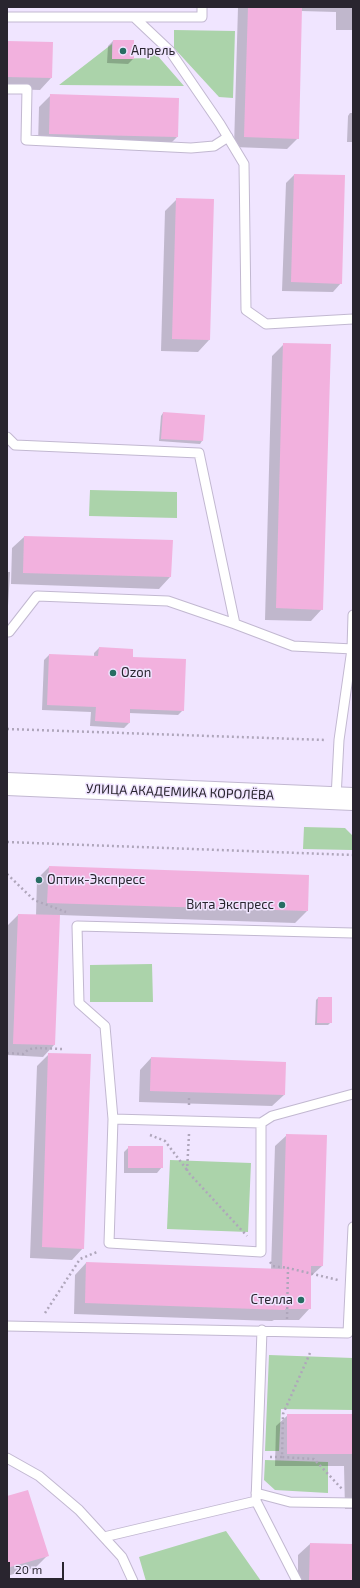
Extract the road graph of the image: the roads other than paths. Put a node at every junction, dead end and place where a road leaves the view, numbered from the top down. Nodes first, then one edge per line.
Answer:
1 (202, 7) edge
2 (96, 12) edge
3 (134, 16) junction
4 (7, 17) edge
5 (7, 89) edge
6 (228, 137) junction
7 (353, 319) edge
8 (7, 437) edge
9 (353, 615) edge
10 (235, 624) junction
11 (7, 632) edge
12 (352, 649) edge
13 (7, 784) edge
14 (344, 799) edge
15 (353, 933) edge
16 (353, 1094) edge
17 (113, 1120) junction
18 (261, 1123) junction
19 (353, 1228) edge
20 (352, 1297) edge
21 (7, 1326) edge
22 (262, 1330) junction
23 (7, 1458) edge
24 (256, 1497) junction
25 (353, 1503) edge
26 (104, 1537) junction
27 (132, 1581) edge
28 (297, 1581) edge

1 - 3 lane
2 - 3 lane
2 - 4 lane
3 - 6 lane
5 - 6 lane
6 - 7 lane
8 - 10 lane
9 - 12 lane
10 - 11 lane
10 - 12 lane
12 - 14 lane
13 - 14 street, УЛИЦА АКАДЕМИКА КОРОЛЁВА
15 - 17 lane
16 - 18 lane
17 - 18 lane
17 - 18 lane
19 - 20 lane
20 - 22 lane
21 - 22 lane
22 - 24 lane
23 - 26 lane
24 - 25 lane
24 - 26 lane
24 - 28 lane
26 - 27 lane

